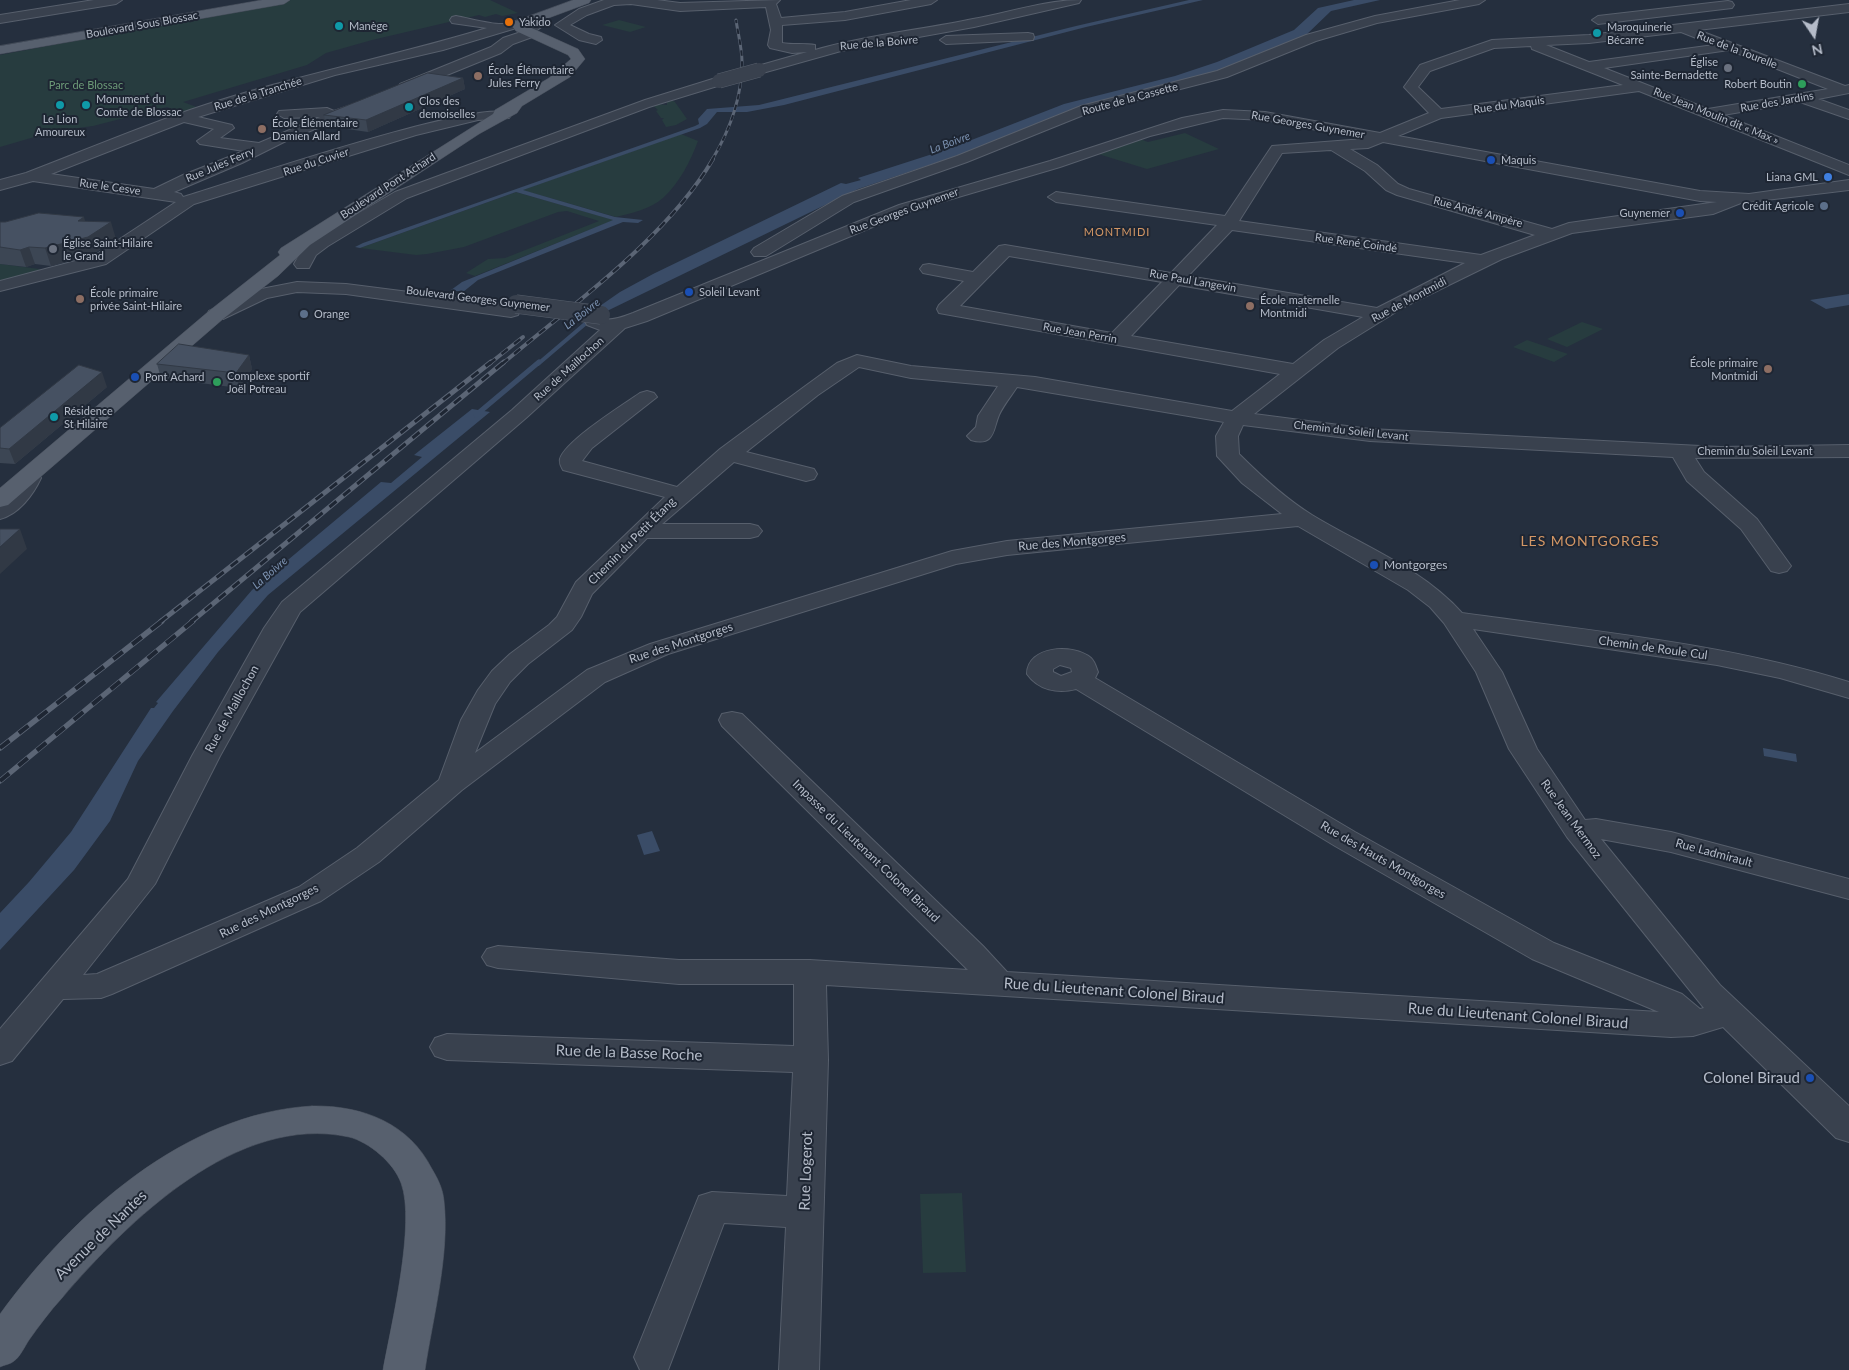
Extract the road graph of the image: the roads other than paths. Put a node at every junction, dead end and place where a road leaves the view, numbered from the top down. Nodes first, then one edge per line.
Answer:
1 (116, 0) edge
2 (284, 0) edge
3 (597, 0) edge
4 (932, 0) edge
5 (1075, 0) edge
6 (1479, 0) edge
7 (1825, 0) edge
8 (772, 2) edge
9 (1742, 3) dead end
10 (530, 4) dead end
11 (992, 6) dead end
12 (555, 14) edge
13 (0, 19) edge
14 (1608, 19) junction
15 (456, 20) dead end
16 (775, 22) junction
17 (1585, 22) dead end
18 (503, 27) junction
19 (1561, 28) dead end
20 (1682, 28) junction
21 (1640, 33) junction
22 (1028, 37) dead end
23 (596, 40) dead end
24 (1510, 42) junction
25 (1527, 42) junction
26 (1728, 46) junction
27 (838, 47) junction
28 (0, 50) edge
29 (1589, 66) junction
30 (1640, 86) junction
31 (1846, 90) edge
32 (393, 92) edge
33 (1802, 98) junction
34 (367, 103) edge
35 (340, 113) junction
36 (1709, 113) junction
37 (284, 114) dead end
38 (1438, 114) junction
39 (500, 115) junction
40 (1849, 115) edge
41 (183, 118) junction
42 (1382, 138) junction
43 (1335, 146) junction
44 (260, 148) junction
45 (1849, 170) edge
46 (32, 176) junction
47 (0, 185) edge
48 (1849, 185) edge
49 (1817, 190) junction
50 (1403, 192) junction
51 (159, 193) junction
52 (1056, 197) dead end
53 (1732, 198) junction
54 (188, 201) junction
55 (1849, 201) edge
56 (1402, 210) dead end
57 (1229, 223) junction
58 (1552, 234) junction
59 (303, 242) junction
60 (1005, 250) joint
61 (1484, 261) junction
62 (929, 269) dead end
63 (281, 274) junction
64 (975, 278) junction
65 (1175, 278) junction
66 (720, 283) junction
67 (0, 286) edge
68 (346, 289) junction
69 (514, 308) junction
70 (1380, 314) junction
71 (604, 322) junction
72 (1116, 340) junction
73 (857, 361) joint
74 (1297, 371) junction
75 (1010, 381) junction
76 (647, 397) dead end
77 (1237, 417) junction
78 (978, 436) dead end
79 (1680, 451) junction
80 (1849, 451) edge
81 (728, 454) junction
82 (35, 469) junction
83 (806, 474) dead end
84 (0, 488) edge
85 (679, 494) junction
86 (0, 500) edge
87 (0, 512) edge
88 (1302, 519) junction
89 (641, 531) junction
90 (750, 531) dead end
91 (1779, 566) dead end
92 (1454, 619) junction
93 (1079, 680) dead end
94 (1849, 690) edge
95 (732, 720) dead end
96 (452, 784) junction
97 (1577, 830) junction
98 (1849, 889) edge
99 (498, 957) dead end
100 (810, 972) junction
101 (999, 984) junction
102 (54, 987) junction
103 (1728, 1013) junction
104 (1693, 1024) junction
105 (447, 1047) dead end
106 (0, 1052) edge
107 (810, 1060) junction
108 (1849, 1128) edge
109 (805, 1212) junction
110 (0, 1348) edge
111 (654, 1357) dead end
112 (404, 1370) edge
113 (799, 1370) edge

1 - 13 street
2 - 28 main road, Boulevard Sous Blossac
3 - 12 main road
4 - 16 street
5 - 27 street
6 - 66 street, Route de la Cassette
7 - 20 street
8 - 12 street
8 - 16 street, Rue de la Boivre
9 - 14 street
10 - 12 main road
11 - 27 street
12 - 18 street, Rue de la Tranchée
12 - 23 street
12 - 32 street
12 - 39 main road, Boulevard Pont Achard
14 - 17 street
14 - 21 street
15 - 18 street
16 - 27 street, Rue de la Boivre
18 - 41 street, Rue de la Tranchée
19 - 24 street
20 - 21 street
20 - 26 street, Rue de la Tourelle
21 - 25 street
22 - 27 street, Rue de la Boivre
24 - 25 street
24 - 38 street
25 - 29 street, Rue Jean Moulin dit « Max »
26 - 29 street
26 - 31 street, Rue de la Tourelle
27 - 63 street, bridge
29 - 30 street, Rue Jean Moulin dit « Max »
30 - 36 street, Rue Jean Moulin dit « Max »
30 - 38 street, Rue du Maquis
31 - 33 street, Rue des Jardins
33 - 36 street, Rue des Jardins
33 - 40 street
34 - 35 street, Rue Jules Ferry
35 - 37 street
35 - 44 street, Rue Jules Ferry
36 - 45 street, Rue Jean Moulin dit « Max »
38 - 42 street, Rue du Maquis
39 - 54 street, Rue du Cuvier
39 - 59 main road, Boulevard Pont Achard
41 - 44 street
41 - 46 street, Rue de la Tranchée
42 - 43 street
42 - 53 street, Rue Georges Guynemer
42 - 66 street, Rue Georges Guynemer
43 - 50 street, Rue André Ampère
43 - 57 street
44 - 51 street, Rue Jules Ferry
46 - 47 street, Rue de la Tranchée
46 - 51 street, Rue le Cesve
48 - 49 street, Rue Georges Guynemer
49 - 53 street, Rue Georges Guynemer
49 - 55 street
50 - 56 street
50 - 58 street, Rue André Ampère
51 - 54 street, Rue le Cesve
52 - 57 street, Rue René Coindé
53 - 58 street, Rue de Montmidi
54 - 67 street, Rue du Cuvier
57 - 61 street, Rue René Coindé
57 - 65 street
58 - 61 street, Rue de Montmidi
59 - 63 main road, Boulevard Pont Achard
59 - 63 main road, Boulevard Pont Achard
60 - 64 street, Rue Jean Perrin
60 - 65 street, Rue Paul Langevin
61 - 70 street, Rue de Montmidi
62 - 64 street
63 - 68 street, Boulevard Georges Guynemer
63 - 68 street, Boulevard Georges Guynemer
63 - 69 street, Boulevard Georges Guynemer
63 - 82 main road, Boulevard Pont Achard
64 - 72 street, Rue Jean Perrin
65 - 70 street, Rue Paul Langevin
65 - 72 street
66 - 71 street, Rue Georges Guynemer
68 - 69 street, Boulevard Georges Guynemer
69 - 71 street, Boulevard Georges Guynemer
70 - 74 street, Rue de Montmidi
71 - 102 street, Rue de Maillochon
72 - 74 street, Rue Jean Perrin
73 - 75 street, Chemin du Soleil Levant
73 - 81 street, Chemin du Petit Étang
74 - 77 street, Rue de Montmidi
75 - 77 street, Chemin du Soleil Levant
75 - 78 street
76 - 85 street
77 - 79 street, Chemin du Soleil Levant
77 - 88 street, Rue de Montmidi
79 - 80 street, Chemin du Soleil Levant
79 - 91 street
81 - 83 street
81 - 85 street, Chemin du Petit Étang
82 - 84 street, Boulevard Pont Achard
82 - 86 main road, Boulevard Pont Achard
82 - 87 street, Boulevard Pont Achard
85 - 89 street, Chemin du Petit Étang
88 - 92 street, Rue Jean Mermoz
88 - 96 street, Rue des Montgorges
89 - 90 street
89 - 96 street, Chemin du Petit Étang
92 - 94 street, Chemin de Roule Cul
92 - 97 street, Rue Jean Mermoz
93 - 104 street, Rue des Hauts Montgorges
95 - 101 street, Impasse du Lieutenant Colonel Biraud
96 - 102 street, Rue des Montgorges
97 - 98 street, Rue Ladmirault
97 - 103 street, Rue Jean Mermoz
99 - 100 street, Rue du Lieutenant Colonel Biraud
100 - 101 street, Rue du Lieutenant Colonel Biraud
100 - 107 street, Rue Logerot
101 - 104 street, Rue du Lieutenant Colonel Biraud
102 - 106 street, Rue de Maillochon
103 - 104 street, Rue du Lieutenant Colonel Biraud
103 - 108 street, Rue Jean Mermoz
105 - 107 street, Rue de la Basse Roche
107 - 109 street, Rue Logerot
109 - 111 street
109 - 113 street, Rue Logerot
110 - 112 main road, Avenue de Nantes

